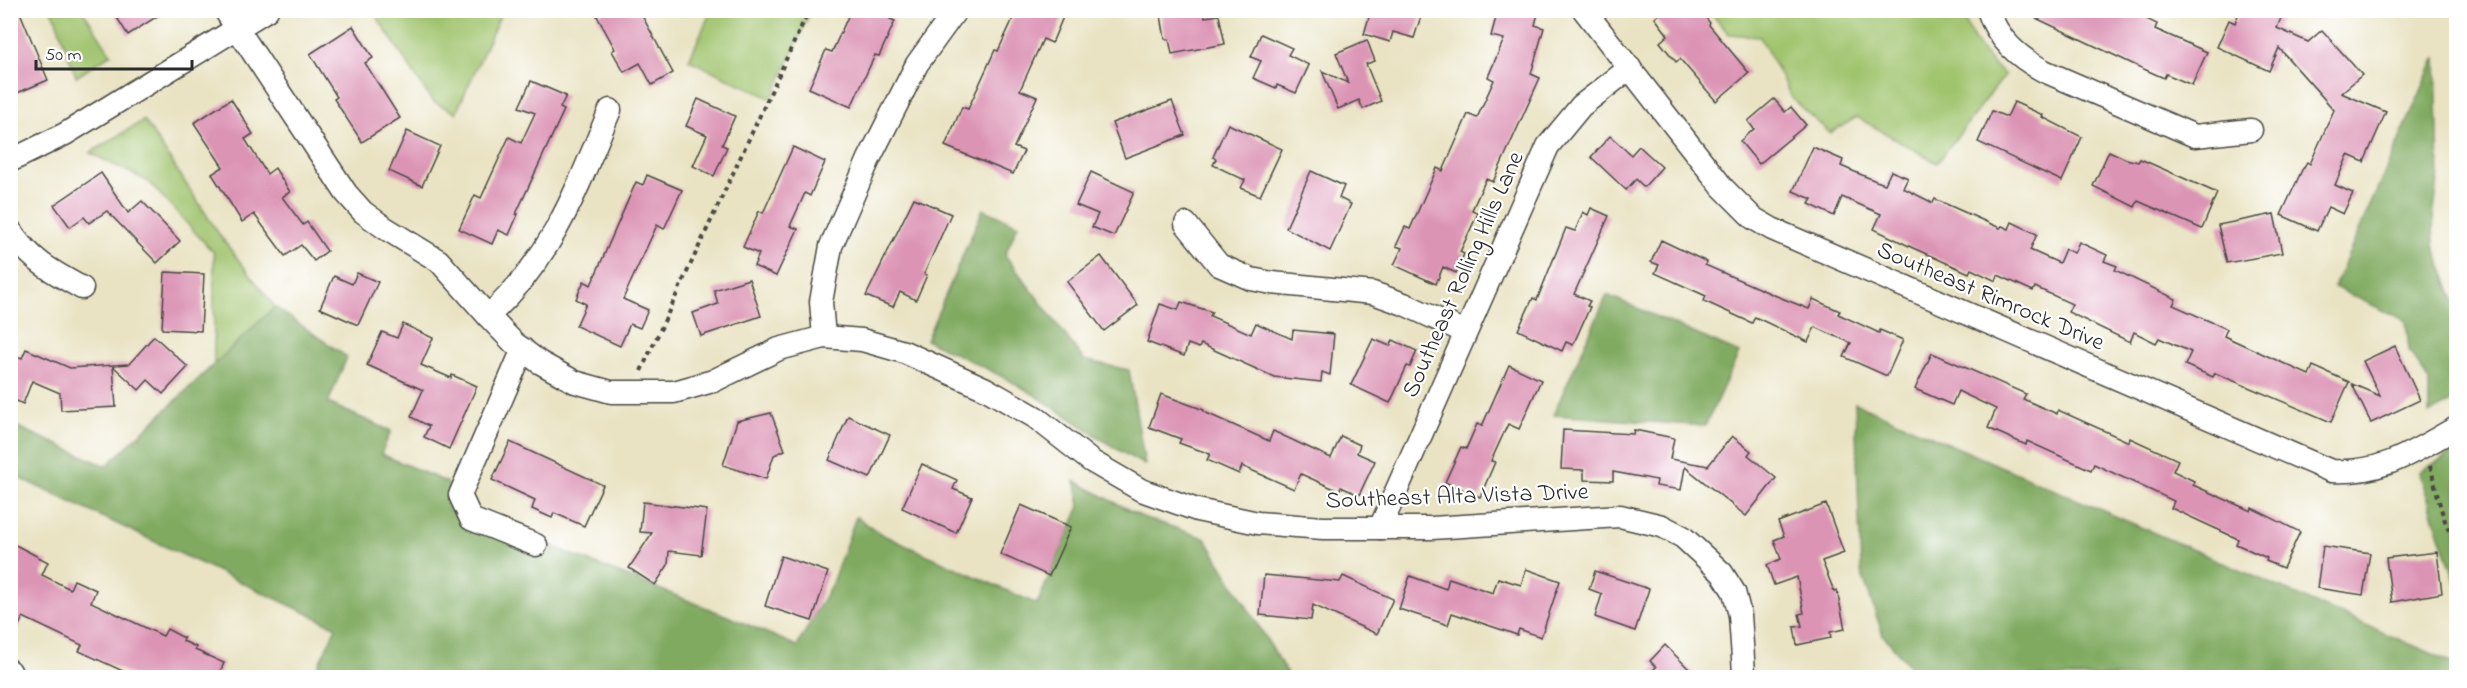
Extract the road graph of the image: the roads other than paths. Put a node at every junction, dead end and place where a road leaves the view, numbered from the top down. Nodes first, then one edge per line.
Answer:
1 (267, 10) edge
2 (956, 10) edge
3 (1584, 10) edge
4 (1988, 10) edge
5 (232, 20) edge
6 (1630, 68) junction
7 (610, 110) dead end
8 (2251, 130) dead end
9 (10, 161) edge
10 (1186, 224) dead end
11 (10, 230) edge
12 (82, 288) dead end
13 (488, 316) junction
14 (1465, 332) junction
15 (824, 337) junction
16 (523, 349) junction
17 (2457, 428) edge
18 (1380, 528) junction
19 (536, 545) dead end
20 (10, 671) edge
21 (13, 678) edge
22 (1742, 678) edge

1 - 5 street
2 - 15 street
3 - 6 street, Southeast Rimrock Drive
4 - 8 street
5 - 9 street
5 - 13 street, Southeast Alta Vista Drive
6 - 14 street, Southeast Rolling Hills Lane
6 - 17 street, Southeast Rimrock Drive
7 - 13 street
10 - 14 street
11 - 12 street
13 - 16 street, Southeast Alta Vista Drive
14 - 18 street, Southeast Rolling Hills Lane
15 - 16 street, Southeast Alta Vista Drive
15 - 18 street, Southeast Alta Vista Drive
16 - 19 street
18 - 22 street, Southeast Alta Vista Drive
20 - 21 street

